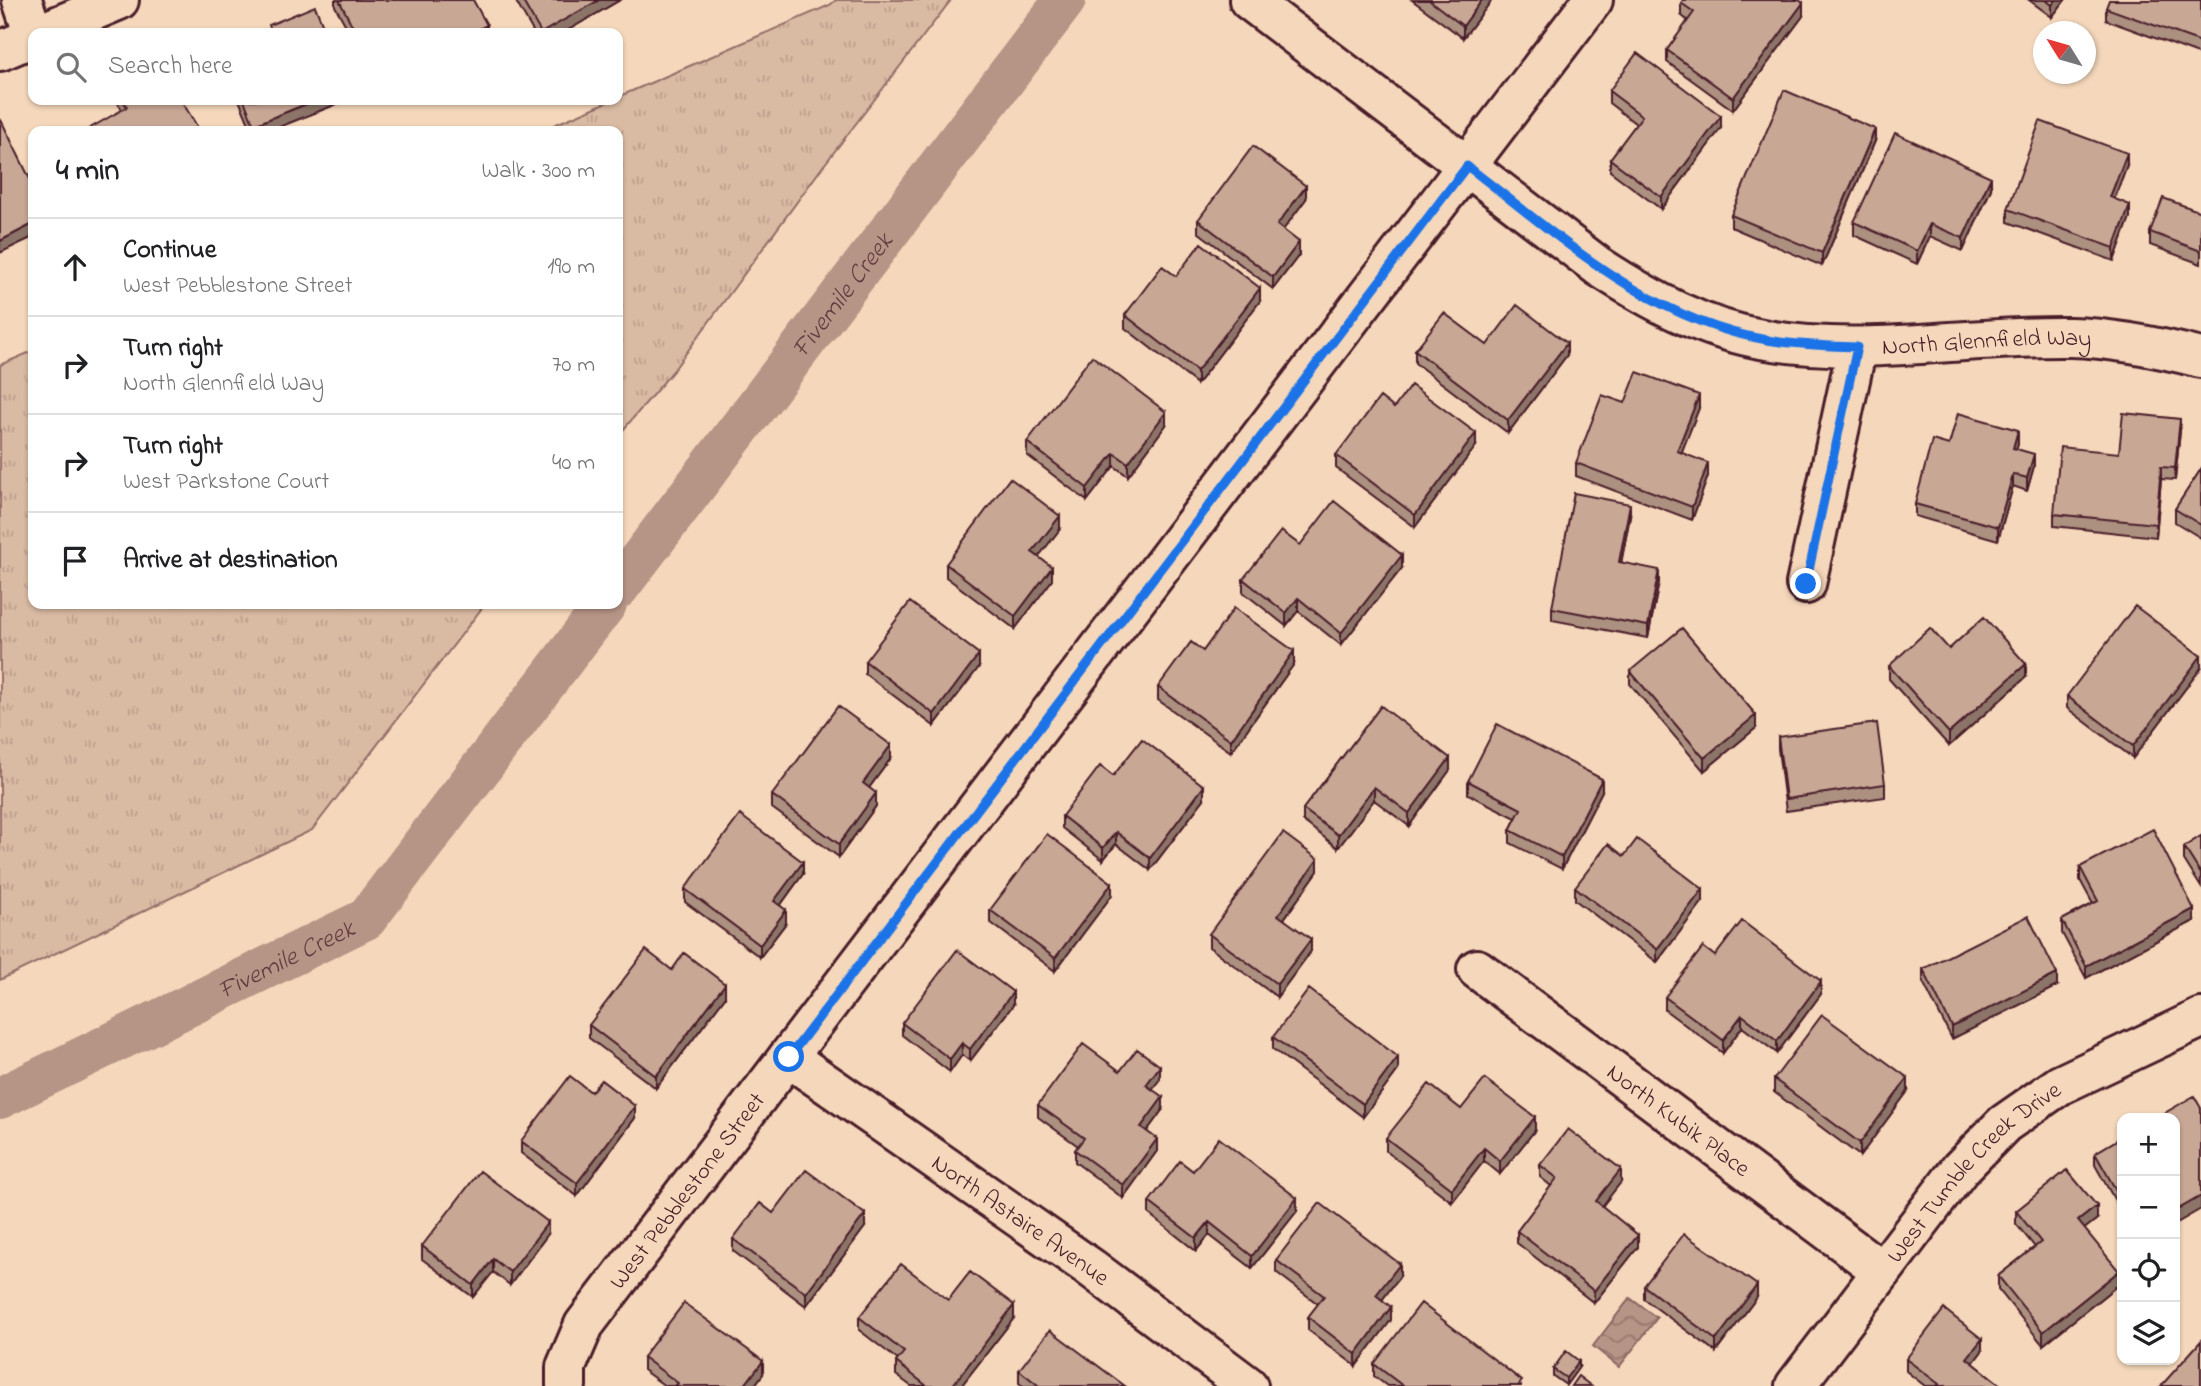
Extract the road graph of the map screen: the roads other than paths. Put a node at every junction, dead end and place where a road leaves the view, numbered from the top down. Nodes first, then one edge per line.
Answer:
1 (22, 0) edge
2 (120, 0) edge
3 (1249, 0) edge
4 (1593, 0) edge
5 (31, 28) edge
6 (53, 28) edge
7 (28, 37) edge
8 (0, 51) edge
9 (1467, 166) junction
10 (1857, 347) junction
11 (2201, 358) edge
12 (1806, 584) dead end
13 (1477, 969) dead end
14 (2201, 1018) edge
15 (789, 1057) junction
16 (1882, 1271) junction
17 (566, 1386) edge
18 (1248, 1386) edge
19 (1795, 1386) edge

1 - 5 street
2 - 6 street
3 - 9 street, North Glennfield Way
4 - 9 street, West Pebblestone Street
7 - 8 street
9 - 10 street, North Glennfield Way
9 - 15 street, West Pebblestone Street
10 - 11 street, North Glennfield Way
10 - 12 street
13 - 16 street, North Kubik Place
14 - 16 street, West Tumble Creek Drive
15 - 17 street, West Pebblestone Street
15 - 18 street, North Astaire Avenue
16 - 19 street, West Tumble Creek Drive

